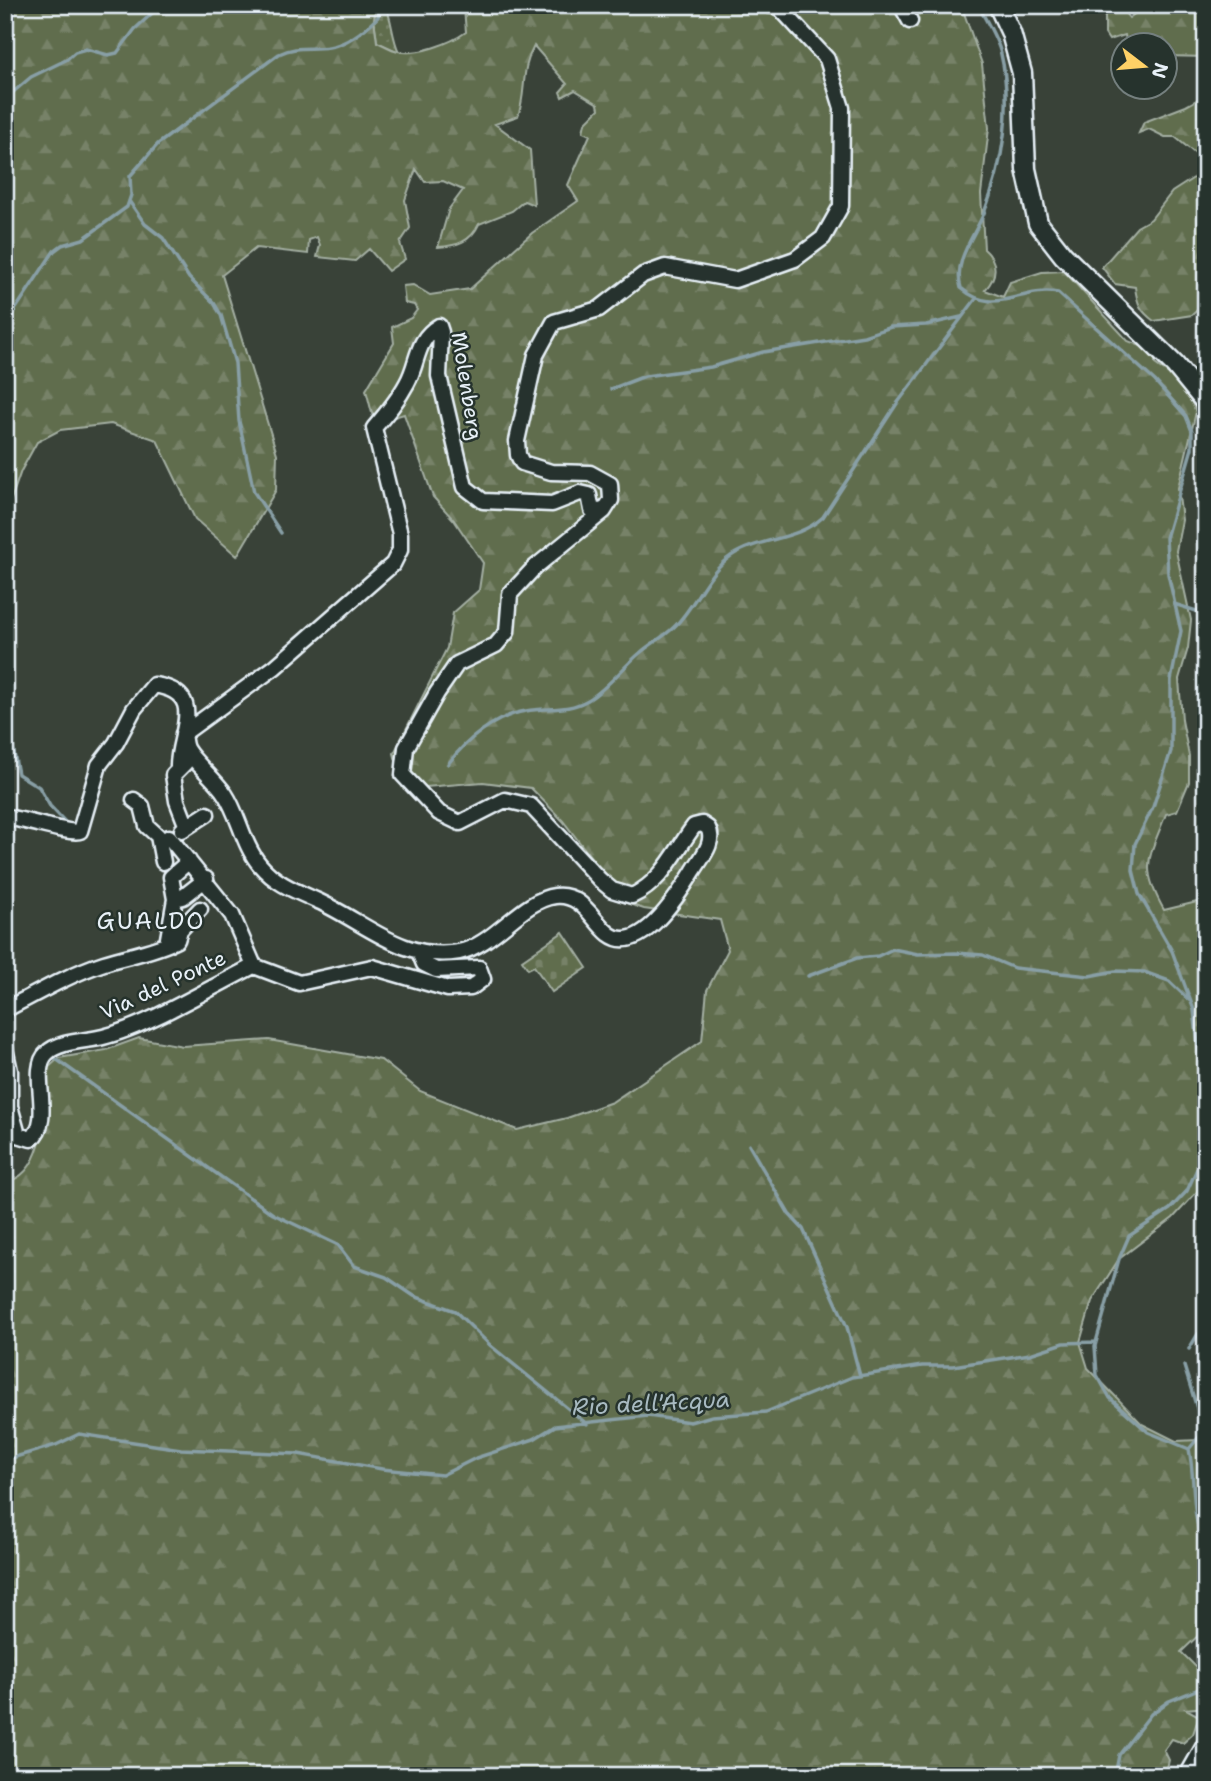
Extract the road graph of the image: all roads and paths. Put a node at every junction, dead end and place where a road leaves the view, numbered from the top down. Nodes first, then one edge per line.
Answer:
1 (768, 5) edge
2 (901, 5) edge
3 (998, 5) edge
4 (910, 21) dead end
5 (1206, 403) edge
6 (604, 511) junction
7 (183, 734) junction
8 (195, 757) junction
9 (178, 766) junction
10 (134, 800) dead end
11 (207, 814) dead end
12 (5, 817) edge
13 (187, 827) junction
14 (164, 837) junction
15 (188, 860) junction
16 (168, 871) junction
17 (206, 879) junction
18 (175, 899) junction
19 (200, 909) dead end
20 (167, 944) junction
21 (419, 951) junction
22 (254, 966) junction
23 (5, 1010) edge
24 (5, 1048) edge
25 (1206, 1746) edge
26 (1189, 1776) edge

1 - 6 street
2 - 4 street
3 - 5 main road
6 - 7 street, Molenberg
6 - 21 street
7 - 8 street
7 - 9 street
7 - 12 street
8 - 9 street
8 - 21 street
9 - 13 street
10 - 14 street
11 - 13 street
13 - 14 street
14 - 15 street
14 - 16 street
15 - 16 street
15 - 17 street
16 - 18 street
17 - 18 street
17 - 22 street
18 - 20 street
19 - 20 street
20 - 23 street
21 - 22 street, Via del Ponte
22 - 24 street, Via del Ponte
25 - 26 main road

